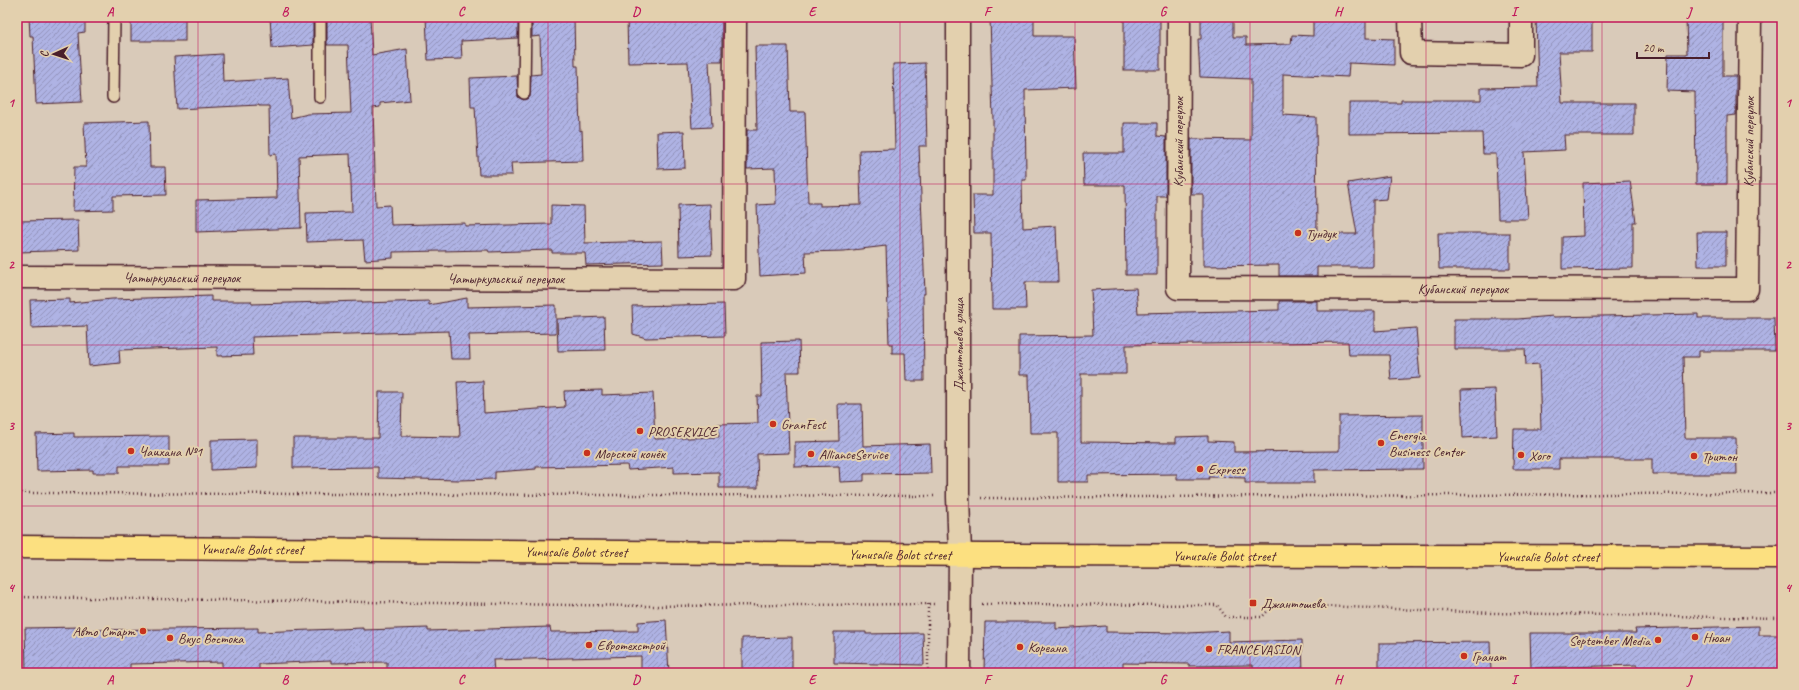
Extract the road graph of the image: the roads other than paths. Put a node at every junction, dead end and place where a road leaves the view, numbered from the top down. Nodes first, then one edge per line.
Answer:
1 (114, 17) edge
2 (320, 17) edge
3 (525, 17) edge
4 (735, 17) edge
5 (958, 17) edge
6 (1179, 17) edge
7 (1410, 17) edge
8 (1521, 17) edge
9 (1750, 17) edge
10 (524, 93) dead end
11 (113, 97) dead end
12 (320, 97) dead end
13 (17, 277) edge
14 (17, 546) edge
15 (960, 554) junction
16 (1782, 557) edge
17 (959, 673) edge

1 - 11 lane
2 - 12 lane
3 - 10 lane
4 - 13 street, Чатыркульский переулок
5 - 15 street, Джантошева улица
6 - 9 street, Кубанский переулок
7 - 8 street
14 - 15 main road, Yunusalie Bolot street
15 - 16 main road, Yunusalie Bolot street
15 - 17 street, Джантошева улица

